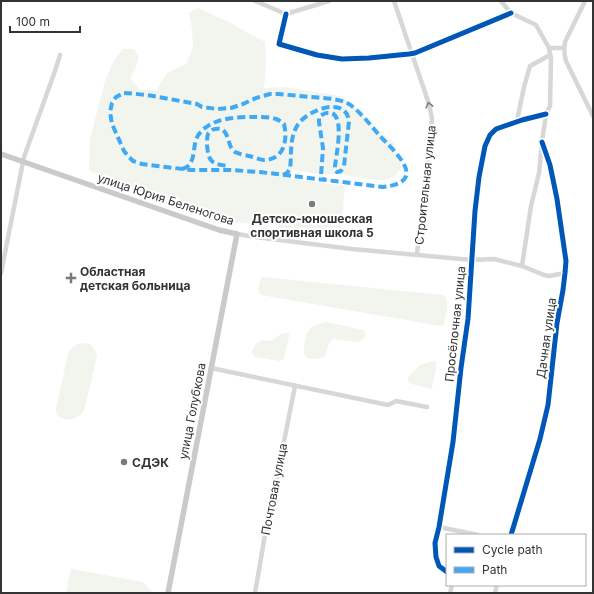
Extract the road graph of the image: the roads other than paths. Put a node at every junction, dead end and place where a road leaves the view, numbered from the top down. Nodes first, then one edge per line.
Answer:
1 (255, 1) edge
2 (329, 1) edge
3 (394, 1) edge
4 (501, 1) edge
5 (585, 1) edge
6 (511, 13) junction
7 (286, 14) junction
8 (549, 48) junction
9 (564, 48) junction
10 (412, 53) junction
11 (60, 55) dead end
12 (550, 55) junction
13 (546, 114) junction
14 (593, 116) edge
15 (517, 121) junction
16 (542, 142) junction
17 (1, 154) edge
18 (23, 162) junction
19 (237, 234) junction
20 (1, 243) edge
21 (6, 245) junction
22 (418, 254) junction
23 (472, 260) junction
24 (522, 266) junction
25 (1, 273) edge
26 (565, 273) junction
27 (211, 368) junction
28 (295, 386) junction
29 (427, 407) dead end
30 (439, 527) junction
31 (473, 534) edge
32 (511, 534) edge
33 (446, 571) edge
34 (168, 593) edge
35 (255, 593) edge

1 - 7 street
2 - 7 street
3 - 10 street, Строительная улица
4 - 6 street
5 - 9 street
6 - 8 street
6 - 10 street
7 - 10 street
8 - 9 street
8 - 12 street
9 - 14 street
22 -> 10 street, Строительная улица
11 - 18 street
12 - 13 street
12 - 15 street
13 - 15 street, Просёлочная улица
13 - 16 street
15 - 23 street, Просёлочная улица
16 - 24 street
16 - 26 street, Дачная улица
17 - 18 main road, улица Юрия Беленогова
18 - 19 main road, улица Юрия Беленогова
18 - 21 street
19 - 22 street, улица Юрия Беленогова
19 - 27 main road, улица Голубкова
20 - 21 street
21 - 25 street
22 - 23 street, улица Юрия Беленогова
23 - 24 street, улица Юрия Беленогова
23 - 30 street, Просёлочная улица
24 - 26 street, улица Юрия Беленогова
26 - 32 street, Дачная улица
27 - 28 street
27 - 34 main road, улица Голубкова
28 - 29 street
28 - 35 street, Почтовая улица
30 - 31 street
30 - 33 street, Просёлочная улица

